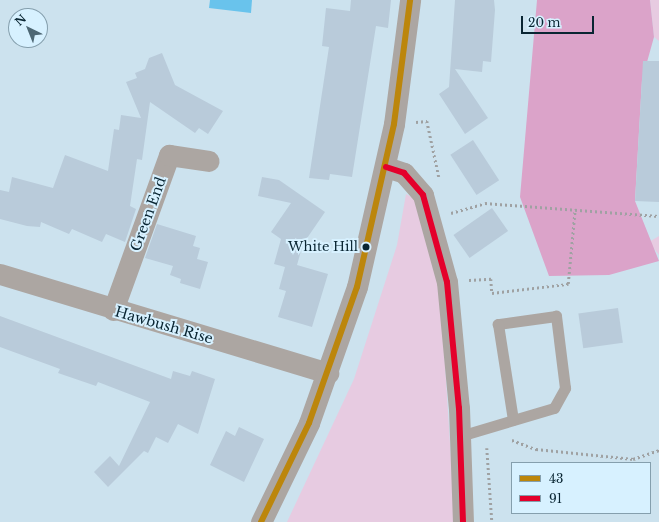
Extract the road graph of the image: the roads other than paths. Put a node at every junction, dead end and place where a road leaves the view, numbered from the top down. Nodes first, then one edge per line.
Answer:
1 (410, 0) edge
2 (209, 162) dead end
3 (386, 167) junction
4 (0, 274) edge
5 (113, 310) junction
6 (328, 373) junction
7 (513, 420) junction
8 (460, 436) junction
9 (261, 522) edge
10 (463, 522) edge

1 - 3 street
2 - 5 street, Green End
3 - 6 street
3 - 8 street
4 - 5 street, Hawbush Rise
5 - 6 street, Hawbush Rise
6 - 9 street
7 - 7 lane
7 - 8 lane
8 - 10 street

